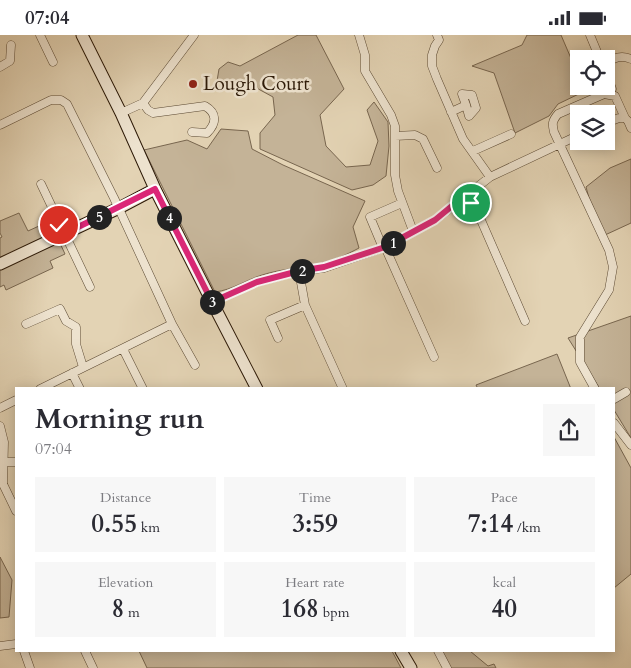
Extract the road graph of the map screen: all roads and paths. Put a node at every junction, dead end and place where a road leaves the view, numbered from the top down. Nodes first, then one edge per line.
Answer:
1 (40, 35) edge
2 (82, 35) edge
3 (194, 35) edge
4 (359, 35) edge
5 (437, 35) edge
6 (590, 35) edge
7 (11, 45) dead end
8 (596, 50) edge
9 (615, 58) edge
10 (631, 59) edge
11 (52, 62) dead end
12 (0, 67) edge
13 (602, 95) edge
14 (612, 95) edge
15 (142, 103) junction
16 (466, 105) dead end
17 (451, 112) junction
18 (121, 113) junction
19 (625, 118) junction
20 (615, 120) edge
21 (0, 125) edge
22 (631, 128) edge
23 (192, 132) dead end
24 (511, 134) dead end
25 (395, 136) junction
26 (570, 139) edge
27 (560, 144) junction
28 (474, 151) junction
29 (437, 168) dead end
30 (490, 177) junction
31 (41, 184) dead end
32 (155, 189) junction
33 (464, 196) junction
34 (402, 203) junction
35 (119, 208) junction
36 (413, 231) junction
37 (64, 234) junction
38 (384, 247) junction
39 (0, 264) edge
40 (299, 271) junction
41 (90, 287) dead end
42 (212, 302) junction
43 (305, 305) junction
44 (525, 321) dead end
45 (26, 324) dead end
46 (172, 324) junction
47 (278, 338) dead end
48 (123, 349) junction
49 (434, 357) dead end
50 (195, 365) dead end
51 (82, 367) junction
52 (72, 373) junction
53 (44, 387) edge
54 (79, 387) edge
55 (143, 387) edge
56 (256, 387) edge
57 (342, 387) edge
58 (594, 387) edge
59 (626, 392) dead end
60 (615, 398) edge
61 (15, 400) edge
62 (0, 408) edge
63 (615, 424) edge
64 (0, 426) edge
65 (631, 445) edge
66 (4, 462) junction
67 (15, 462) edge
68 (15, 509) edge
69 (15, 644) edge
70 (0, 646) edge
71 (24, 652) edge
72 (85, 652) edge
73 (403, 652) edge
74 (439, 652) edge
75 (30, 668) edge
76 (93, 668) edge
77 (411, 668) edge
78 (447, 668) edge

1 - 11 street
2 - 18 main road
3 - 15 street
4 - 25 street
5 - 17 street
6 - 8 street
7 - 12 street
9 - 10 street
13 - 27 street
14 - 19 street
15 - 18 street
15 - 23 street
16 - 17 street
17 - 28 street
18 - 32 main road
19 - 20 street
19 - 22 street
21 - 35 street
24 - 28 street
25 - 29 street
25 - 34 street
26 - 27 street
27 - 30 street
27 - 58 street
28 - 30 street
30 - 33 street
31 - 37 street
32 - 35 main road
32 - 42 main road
33 - 36 street
33 - 44 street
34 - 36 street
34 - 38 street
35 - 37 main road
35 - 46 street
36 - 38 street
37 - 39 main road
37 - 41 street
38 - 40 street
38 - 49 street
40 - 42 street
40 - 43 street
42 - 56 main road
43 - 47 street
43 - 57 street
45 - 51 street
46 - 48 street
46 - 50 street
48 - 51 street
48 - 55 street
51 - 52 street
52 - 53 street
52 - 54 street
59 - 60 street
61 - 62 street
63 - 65 street
64 - 66 street
66 - 67 street
66 - 68 street
69 - 70 street
71 - 75 street
72 - 76 street
73 - 77 main road
74 - 78 street

